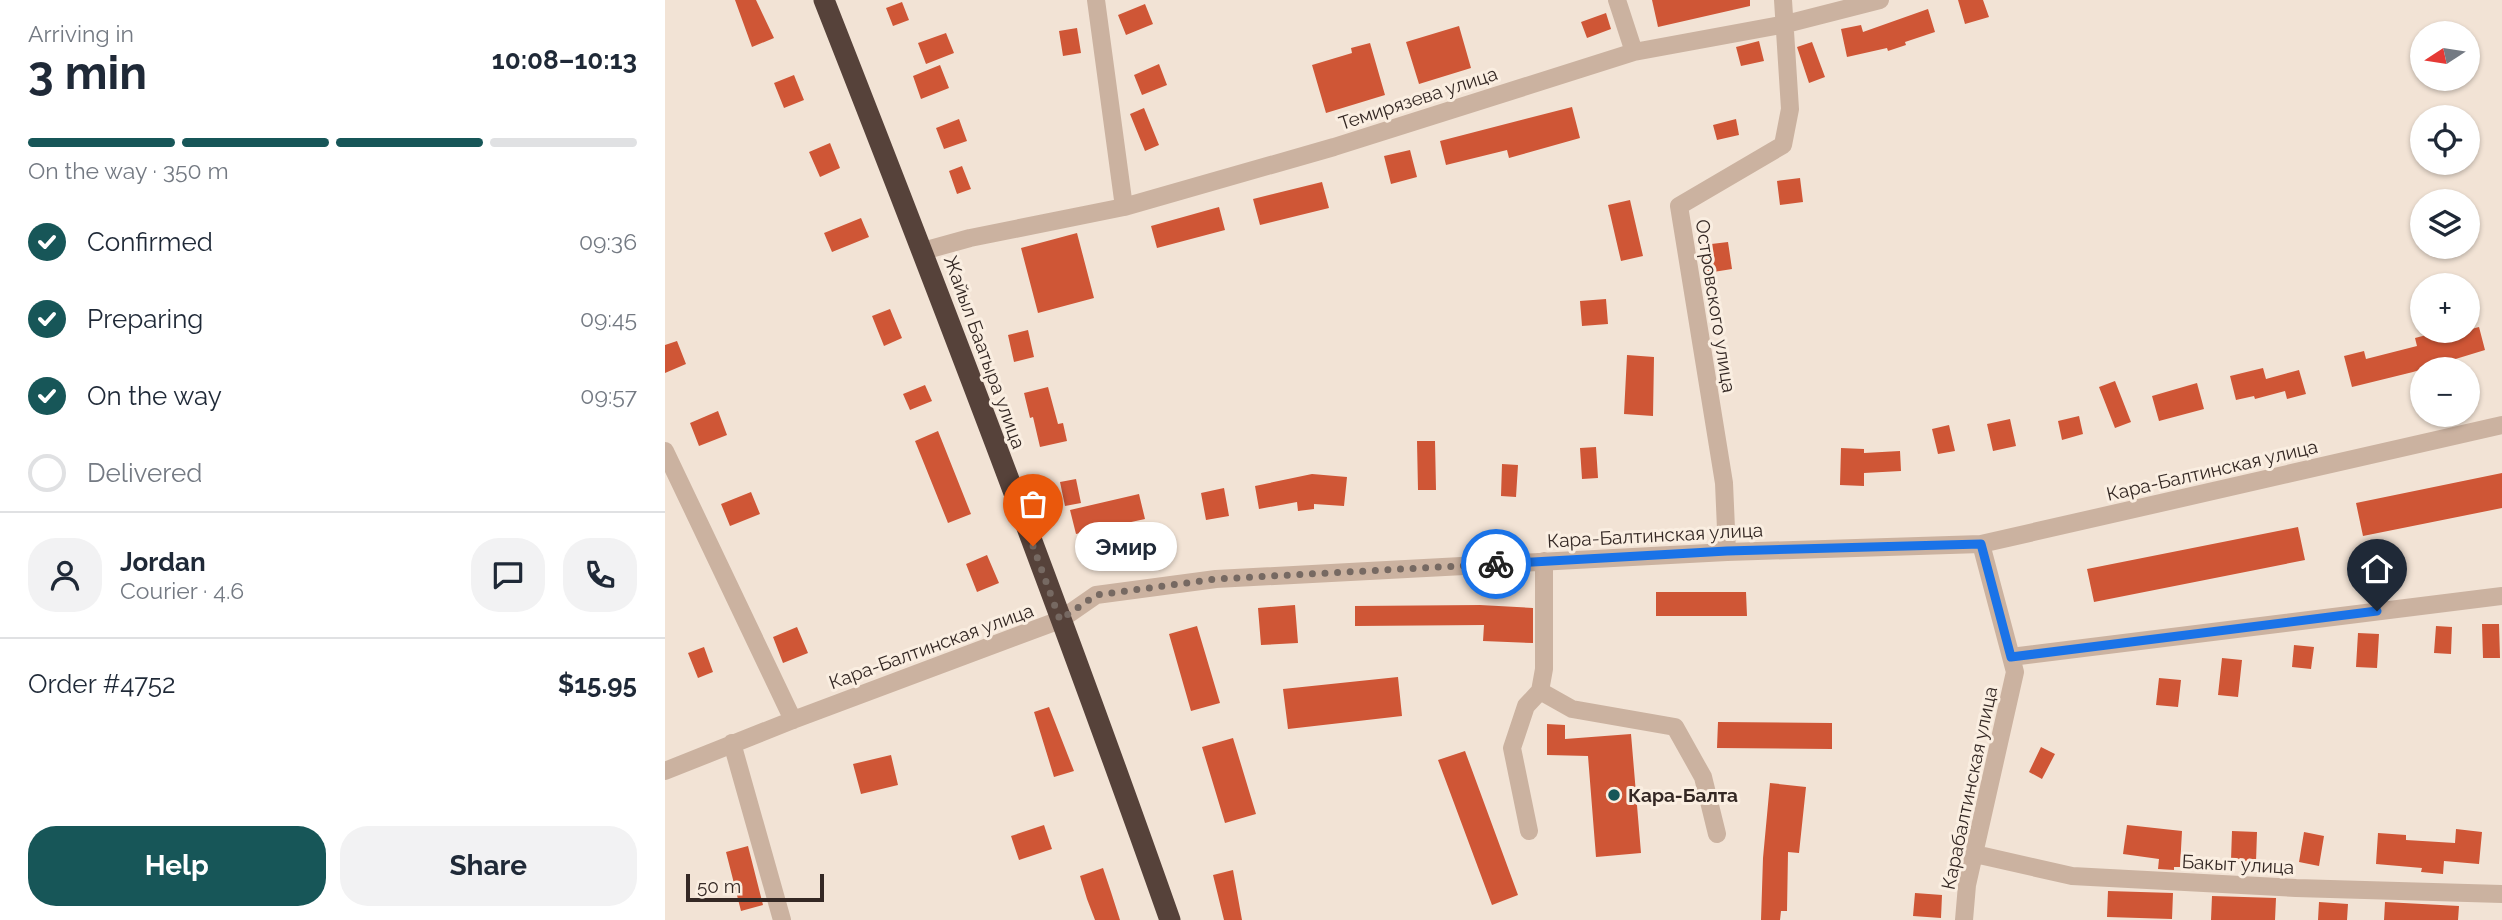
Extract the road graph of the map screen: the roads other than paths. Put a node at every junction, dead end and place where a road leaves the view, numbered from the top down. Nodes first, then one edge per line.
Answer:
1 (824, 0) edge
2 (1096, 0) edge
3 (1617, 0) edge
4 (1783, 0) edge
5 (1880, 0) edge
6 (1786, 24) junction
7 (1634, 52) junction
8 (1124, 208) junction
9 (923, 251) junction
10 (2502, 425) edge
11 (665, 451) edge
12 (1981, 544) junction
13 (1727, 551) junction
14 (1544, 561) junction
15 (2502, 596) edge
16 (1060, 620) junction
17 (2011, 657) junction
18 (1540, 691) junction
19 (793, 720) junction
20 (732, 743) junction
21 (665, 771) edge
22 (1529, 831) dead end
23 (1717, 834) dead end
24 (1975, 854) junction
25 (2502, 894) edge
26 (782, 920) edge
27 (1170, 920) edge
28 (1964, 920) edge

1 - 9 highway, Жайыл Баатыра улица
2 - 8 street
3 - 7 street
4 - 6 street, Островского улица
5 - 6 street, Темирязева улица
6 - 7 street, Темирязева улица
6 - 13 street, Островского улица
7 - 8 street, Темирязева улица
8 - 9 street, Темирязева улица
9 - 16 highway, Жайыл Баатыра улица
10 - 12 street, Кара-Балтинская улица
11 - 19 street
12 - 13 street, Кара-Балтинская улица
12 - 17 street, Карабалтинская улица
13 - 14 street, Кара-Балтинская улица
14 - 16 street, Кара-Балтинская улица
14 - 18 street
15 - 17 street
16 - 19 street, Кара-Балтинская улица
16 - 27 highway, Жайыл Баатыра улица
17 - 24 street, Карабалтинская улица
18 - 22 street
18 - 23 street
19 - 20 street, Кара-Балтинская улица
20 - 21 street, Кара-Балтинская улица
20 - 26 street
24 - 25 street, Бакыт улица
24 - 28 street, Карабалтинская улица

